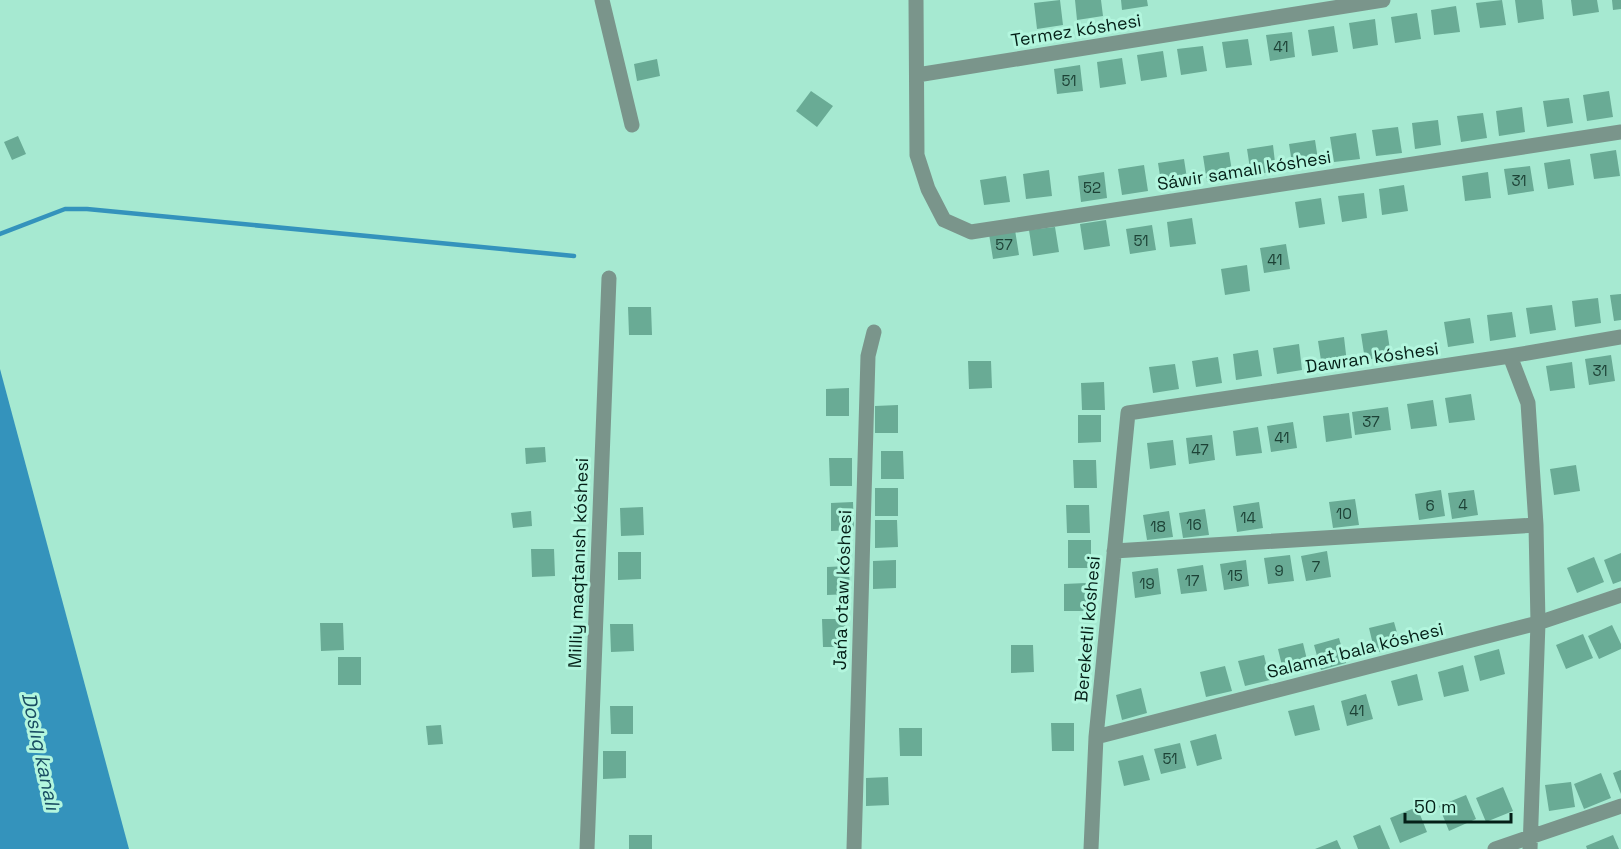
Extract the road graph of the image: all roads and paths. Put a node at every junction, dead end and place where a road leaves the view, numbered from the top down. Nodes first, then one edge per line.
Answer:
1 (602, 0) edge
2 (916, 0) edge
3 (1383, 0) edge
4 (917, 75) junction
5 (632, 125) dead end
6 (1621, 132) edge
7 (609, 278) dead end
8 (874, 332) dead end
9 (1621, 337) edge
10 (1510, 356) junction
11 (1128, 413) joint
12 (1536, 525) junction
13 (1114, 551) junction
14 (1621, 595) edge
15 (1538, 623) junction
16 (1096, 737) junction
17 (1621, 806) edge
18 (1530, 843) edge
19 (587, 849) edge
20 (854, 849) edge
21 (1090, 849) edge
22 (1495, 849) edge

1 - 5 street
2 - 4 street
3 - 4 street, Termez kóshesi
4 - 6 street, Sáwir samalı kóshesi
7 - 19 street, Milliy maqtanısh kóshesi
8 - 20 street, Jańa otaw kóshesi
9 - 10 street, Dawran kóshesi
10 - 11 street, Dawran kóshesi
10 - 12 street
11 - 13 street, Bereketli kóshesi
12 - 13 street
12 - 15 street
13 - 16 street, Bereketli kóshesi
14 - 15 street, Salamat bala kóshesi
15 - 16 street, Salamat bala kóshesi
15 - 18 street
16 - 21 street, Bereketli kóshesi
17 - 18 street
18 - 22 street

